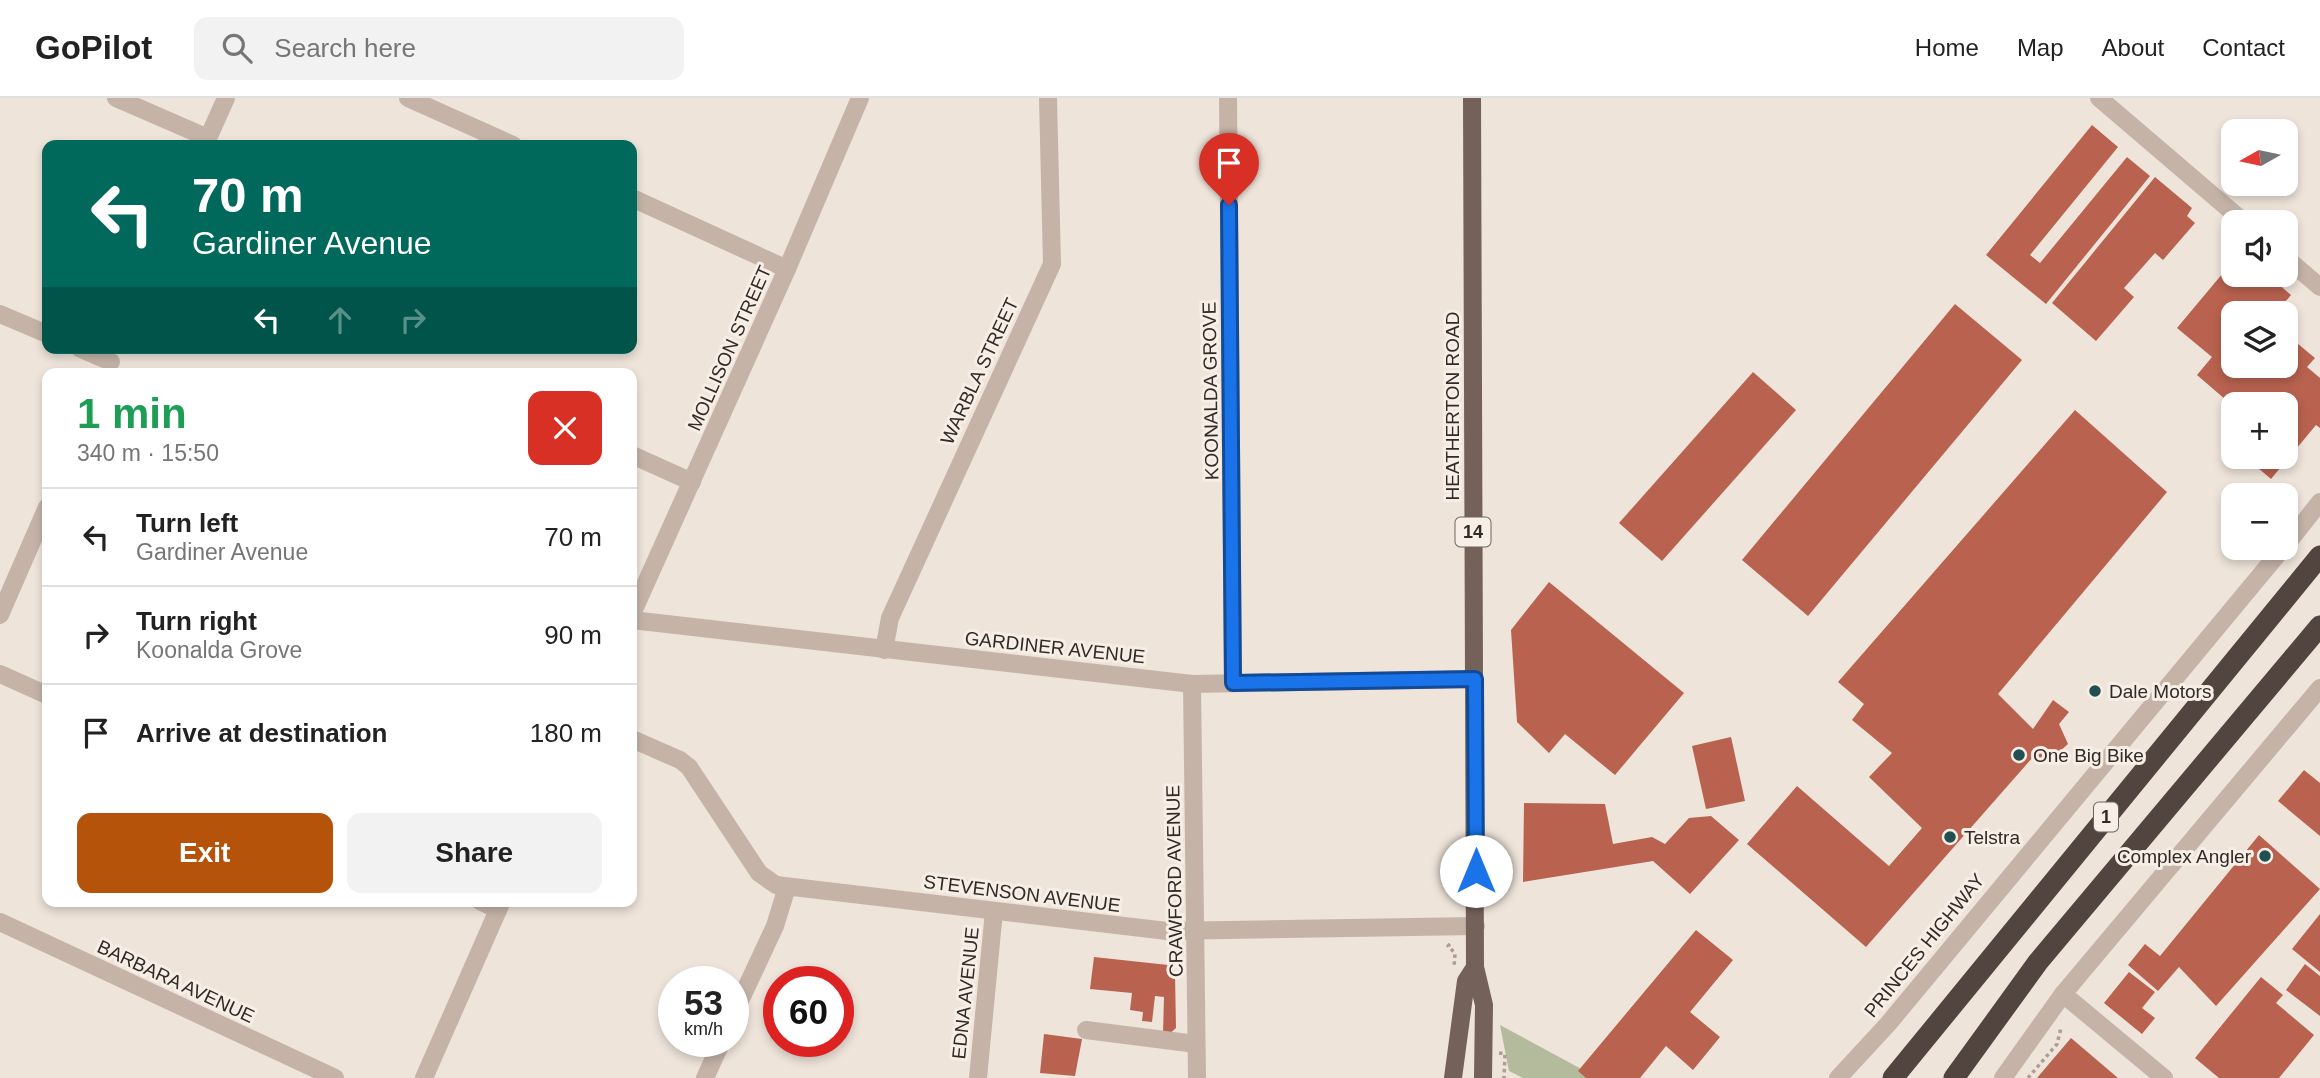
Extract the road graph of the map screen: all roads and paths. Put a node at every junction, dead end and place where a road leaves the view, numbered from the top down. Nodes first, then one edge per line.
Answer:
1 (116, 98) edge
2 (226, 98) edge
3 (408, 98) edge
4 (860, 98) edge
5 (1048, 98) edge
6 (1228, 98) edge
7 (1472, 98) edge
8 (2099, 98) edge
9 (203, 140) edge
10 (208, 140) edge
11 (502, 140) edge
12 (637, 200) edge
13 (2230, 210) edge
14 (787, 268) junction
15 (2298, 268) edge
16 (2320, 287) edge
17 (0, 314) edge
18 (42, 332) edge
19 (94, 354) edge
20 (112, 361) edge
21 (637, 457) edge
22 (692, 482) junction
23 (2320, 502) edge
24 (42, 517) edge
25 (2298, 529) edge
26 (2320, 556) edge
27 (2272, 560) edge
28 (4, 591) edge
29 (637, 603) edge
30 (0, 615) edge
31 (637, 621) edge
32 (2320, 626) edge
33 (884, 650) junction
34 (0, 674) edge
35 (1475, 679) junction
36 (1233, 683) junction
37 (1192, 684) junction
38 (2320, 688) edge
39 (42, 693) edge
40 (637, 741) edge
41 (788, 887) junction
42 (500, 907) edge
43 (994, 911) junction
44 (0, 922) edge
45 (1476, 926) junction
46 (1195, 931) junction
47 (1475, 967) junction
48 (749, 982) edge
49 (2063, 994) junction
50 (2062, 1026) dead end
51 (1086, 1030) dead end
52 (1196, 1044) junction
53 (715, 1057) edge
54 (335, 1078) edge
55 (424, 1078) edge
56 (705, 1078) edge
57 (978, 1078) edge
58 (1197, 1078) edge
59 (1453, 1078) edge
60 (1483, 1078) edge
61 (1838, 1078) edge
62 (1893, 1078) edge
63 (1954, 1078) edge
64 (2003, 1078) edge
65 (2028, 1078) edge
66 (2164, 1078) edge

1 - 9 street
2 - 10 street
3 - 11 street
4 - 14 street, MOLLISON STREET
5 - 33 street, WARBLA STREET
6 - 36 street, KOONALDA GROVE
7 - 35 main road, HEATHERTON ROAD / 14
8 - 13 street
12 - 14 street
14 - 22 street, MOLLISON STREET
15 - 16 street
17 - 18 street
19 - 20 street
21 - 22 street
22 - 29 street, MOLLISON STREET
23 - 25 street, PRINCES HIGHWAY
24 - 28 street
26 - 62 highway, 1
27 - 61 street, PRINCES HIGHWAY
28 - 30 street
31 - 33 street, GARDINER AVENUE
32 - 63 highway, 1
33 - 37 street, GARDINER AVENUE
34 - 39 street
35 - 36 street, GARDINER AVENUE
35 - 45 main road, HEATHERTON ROAD / 14
36 - 37 street, GARDINER AVENUE
37 - 46 street, CRAWFORD AVENUE
38 - 49 street
40 - 41 street, STEVENSON AVENUE
41 - 43 street, STEVENSON AVENUE
41 - 48 street
42 - 55 street
43 - 46 street, STEVENSON AVENUE
43 - 57 street, EDNA AVENUE
44 - 54 street, BARBARA AVENUE
45 - 46 street, STEVENSON AVENUE
45 - 47 main road, HEATHERTON ROAD / 14
46 - 52 street, CRAWFORD AVENUE
47 - 59 main road, HEATHERTON ROAD / 14
47 - 60 main road, HEATHERTON ROAD / 14
49 - 64 street
49 - 66 street
50 - 65 path
51 - 52 street
52 - 58 street, CRAWFORD AVENUE
53 - 56 street

